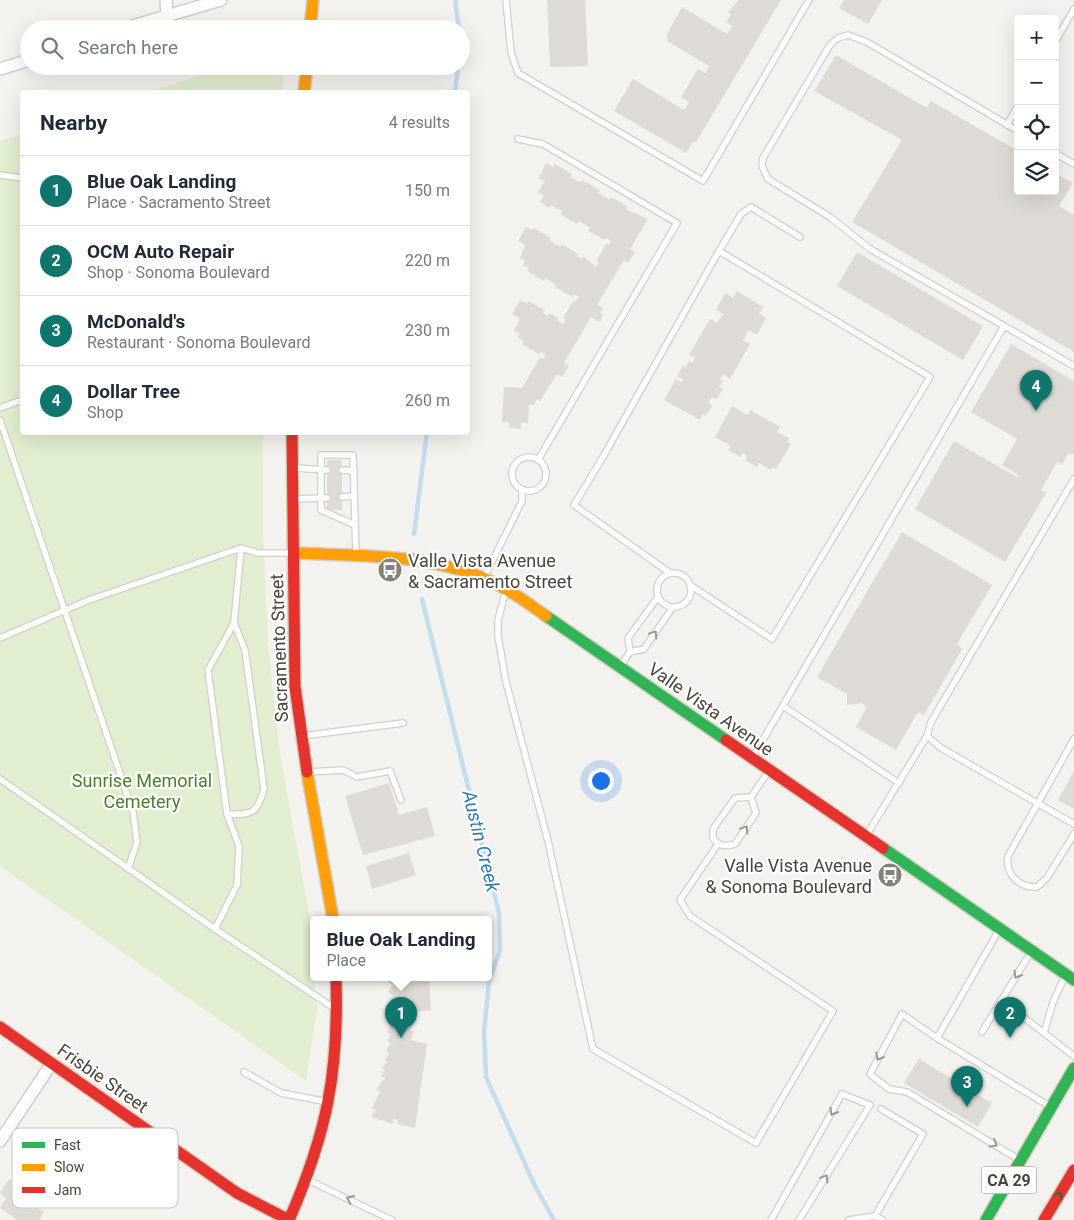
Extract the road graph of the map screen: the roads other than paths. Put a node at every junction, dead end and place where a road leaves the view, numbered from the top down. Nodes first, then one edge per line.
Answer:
1 (166, 0) edge
2 (221, 0) edge
3 (313, 0) edge
4 (506, 0) edge
5 (809, 0) edge
6 (1074, 9) edge
7 (167, 16) junction
8 (153, 20) edge
9 (311, 20) edge
10 (1059, 35) edge
11 (20, 63) edge
12 (0, 69) edge
13 (306, 75) edge
14 (304, 90) edge
15 (1014, 113) edge
16 (1007, 125) junction
17 (1014, 129) edge
18 (518, 139) dead end
19 (1059, 155) edge
20 (1074, 164) edge
21 (0, 176) edge
22 (20, 178) edge
23 (800, 237) dead end
24 (719, 251) junction
25 (1004, 326) junction
26 (1074, 366) edge
27 (20, 401) edge
28 (0, 408) edge
29 (0, 420) edge
30 (292, 435) edge
31 (538, 460) junction
32 (293, 468) junction
33 (324, 469) junction
34 (342, 470) dead end
35 (354, 471) junction
36 (1074, 479) edge
37 (522, 489) junction
38 (1072, 489) edge
39 (354, 496) junction
40 (342, 497) dead end
41 (324, 498) junction
42 (294, 499) junction
43 (355, 524) junction
44 (241, 548) junction
45 (294, 553) junction
46 (356, 556) junction
47 (670, 573) junction
48 (484, 578) junction
49 (690, 585) junction
50 (506, 590) junction
51 (658, 596) junction
52 (673, 607) junction
53 (64, 611) junction
54 (234, 623) junction
55 (0, 638) edge
56 (630, 652) junction
57 (620, 667) junction
58 (782, 706) junction
59 (403, 722) dead end
60 (300, 736) junction
61 (927, 736) junction
62 (1074, 739) edge
63 (752, 758) junction
64 (769, 770) junction
65 (307, 772) junction
66 (0, 779) edge
67 (899, 783) junction
68 (751, 797) junction
69 (400, 800) dead end
70 (1037, 803) junction
71 (227, 814) junction
72 (1074, 824) edge
73 (1074, 834) edge
74 (866, 836) junction
75 (718, 844) junction
76 (128, 869) junction
77 (333, 916) edge
78 (1000, 928) junction
79 (215, 929) junction
80 (1032, 950) junction
81 (1070, 978) edge
82 (336, 981) edge
83 (1002, 1000) junction
84 (337, 1010) junction
85 (0, 1027) edge
86 (982, 1032) dead end
87 (1044, 1033) junction
88 (937, 1038) junction
89 (1074, 1056) edge
90 (52, 1063) junction
91 (1074, 1068) edge
92 (244, 1072) dead end
93 (328, 1102) junction
94 (1051, 1108) junction
95 (881, 1109) dead end
96 (144, 1128) edge
97 (0, 1141) edge
98 (178, 1152) edge
99 (1020, 1160) junction
100 (1074, 1170) edge
101 (307, 1179) junction
102 (875, 1216) junction
103 (289, 1220) edge
104 (392, 1220) edge
105 (771, 1220) edge
106 (799, 1220) edge
107 (849, 1220) edge
108 (883, 1220) edge
109 (986, 1220) edge
110 (1044, 1220) edge

1 - 7 street
2 - 7 street
3 - 9 street
4 - 5 lane
6 - 10 lane
7 - 8 street
11 - 12 street
13 - 14 street
15 - 16 lane
16 - 17 lane
16 - 25 lane
18 - 31 lane
19 - 20 lane
21 - 22 lane
23 - 24 lane
24 - 47 lane
24 - 49 lane
25 - 26 lane
25 - 58 lane
27 - 28 lane
29 - 53 lane
30 - 32 street, Sacramento Street
31 - 37 lane
31 - 37 lane
32 - 33 lane
32 - 42 street, Sacramento Street
33 - 35 lane
33 - 41 lane
34 - 35 lane
35 - 39 lane
36 - 38 lane
37 - 48 lane
38 - 61 lane
39 - 40 lane
39 - 43 lane
41 - 42 lane
41 - 43 lane
42 - 45 street, Sacramento Street
43 - 46 lane
44 - 45 lane
44 - 53 lane
44 - 54 lane
45 - 46 street, Valle Vista Avenue
45 - 60 street, Sacramento Street
46 - 48 street, Valle Vista Avenue
47 - 49 lane
47 - 51 lane
48 - 50 street, Valle Vista Avenue
49 - 52 lane
50 - 57 street, Valle Vista Avenue
50 - 75 lane
51 - 52 lane
51 - 56 lane
56 -> 52 lane
53 - 55 lane
53 - 76 lane
54 - 71 lane
54 - 71 lane
56 - 57 lane
57 - 63 street, Valle Vista Avenue
58 - 63 lane
58 - 67 lane
59 - 60 lane
60 - 65 street, Sacramento Street
61 - 67 lane
61 - 70 lane
62 - 70 lane
63 - 64 street, Valle Vista Avenue
64 - 68 lane
64 - 74 street, Valle Vista Avenue
65 - 69 lane
65 - 77 street, Sacramento Street
66 - 76 lane
67 - 74 lane
68 - 75 lane
75 -> 68 lane
70 - 72 lane
70 - 73 lane
71 - 79 lane
74 - 78 street, Valle Vista Avenue
76 - 79 lane
78 - 80 street, Valle Vista Avenue
78 - 88 lane
79 - 84 lane
80 - 81 street, Valle Vista Avenue
80 -> 83 lane
81 - 87 lane
82 - 84 street
83 - 86 lane
83 - 87 lane
84 - 93 street
85 - 90 street, Frisbie Street
87 - 89 lane
88 - 94 lane
88 -> 99 lane
90 - 96 street, Frisbie Street
90 - 97 street
91 - 94 street, CA 29
92 - 93 lane
93 - 101 street
94 - 99 street, CA 29
95 - 102 lane
98 - 103 street, Frisbie Street
99 - 109 street, CA 29
110 -> 100 street, CA 29
101 - 103 street
104 -> 101 lane
102 - 107 lane
102 - 108 lane
106 -> 105 lane

